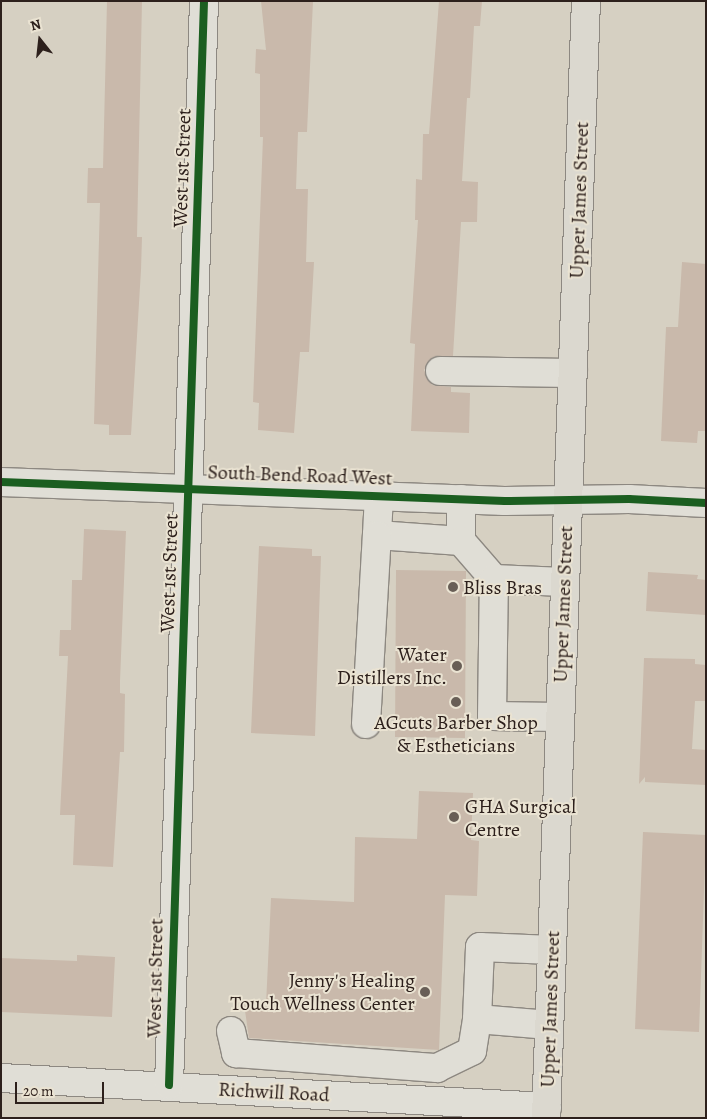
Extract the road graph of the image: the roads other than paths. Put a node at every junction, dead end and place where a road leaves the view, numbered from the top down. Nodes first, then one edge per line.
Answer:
1 (204, 1) edge
2 (586, 1) edge
3 (440, 371) dead end
4 (573, 374) junction
5 (1, 482) edge
6 (189, 487) junction
7 (379, 495) junction
8 (461, 499) junction
9 (568, 499) junction
10 (706, 504) edge
11 (377, 535) junction
12 (461, 541) junction
13 (494, 579) junction
14 (564, 582) junction
15 (559, 717) junction
16 (366, 724) dead end
17 (552, 950) junction
18 (477, 1019) junction
19 (550, 1025) junction
20 (231, 1031) dead end
21 (1, 1078) edge
22 (169, 1085) junction
23 (546, 1113) edge

1 - 6 street, West 1st Street
2 - 4 main road, Upper James Street
3 - 4 street
4 - 9 main road, Upper James Street
5 - 6 street, South Bend Road West
6 - 7 street, South Bend Road West
6 - 22 street, West 1st Street
7 - 8 street, South Bend Road West
7 - 11 street
8 - 9 street, South Bend Road West
8 - 12 street
9 - 10 street, South Bend Road West
9 - 14 main road, Upper James Street
11 - 12 street
11 - 16 street
12 - 13 street
13 - 14 street
13 - 15 street
14 - 15 main road, Upper James Street
15 - 17 main road, Upper James Street
17 - 18 street
17 - 19 main road, Upper James Street
18 - 19 street
18 - 20 street
19 - 23 main road, Upper James Street
21 - 22 street, Richwill Road
22 - 23 street, Richwill Road

